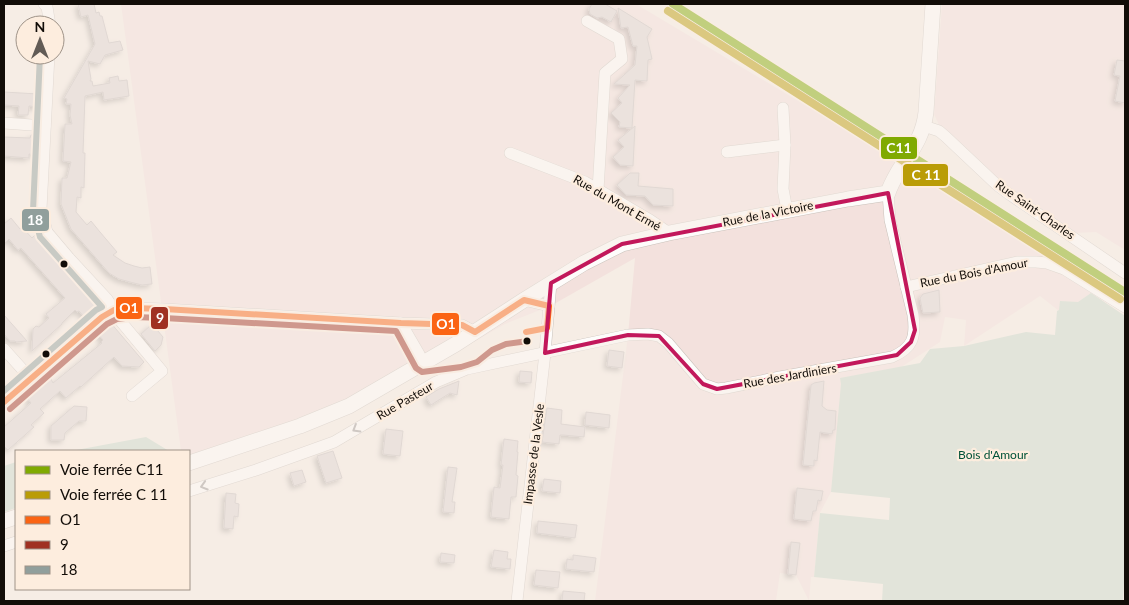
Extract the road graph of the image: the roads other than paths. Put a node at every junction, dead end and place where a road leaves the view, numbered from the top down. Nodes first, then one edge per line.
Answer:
1 (933, 4) edge
2 (587, 21) dead end
3 (48, 65) edge
4 (783, 108) dead end
5 (4, 123) edge
6 (45, 126) junction
7 (924, 126) junction
8 (785, 145) junction
9 (727, 152) dead end
10 (510, 153) dead end
11 (598, 190) junction
12 (888, 194) junction
13 (787, 210) junction
14 (669, 233) junction
15 (1125, 273) edge
16 (551, 283) junction
17 (906, 287) junction
18 (524, 300) junction
19 (549, 306) junction
20 (1125, 308) edge
21 (114, 310) junction
22 (401, 323) junction
23 (474, 332) junction
24 (628, 335) joint
25 (4, 348) edge
26 (545, 353) junction
27 (423, 363) junction
28 (30, 379) junction
29 (132, 396) dead end
30 (4, 402) edge
31 (190, 463) edge
32 (190, 491) edge
33 (517, 601) edge

1 - 7 street
2 - 11 street
3 - 6 street
4 - 8 street
5 - 6 street
6 - 21 street
7 - 12 street
7 - 15 street, Rue Saint-Charles
8 - 9 street
8 - 13 street
10 - 11 street, Rue du Mont Ermé
11 - 14 street, Rue du Mont Ermé
12 - 13 street, Rue de la Victoire
12 - 17 street, Rue du Bois d'Amour
13 - 14 street, Rue de la Victoire
14 - 16 street, Rue de la Victoire
16 - 18 street, Rue de la Victoire
16 - 19 street, Impasse de la Vesle
17 - 20 street, Rue du Bois d'Amour
17 - 24 street, Rue des Jardiniers
18 - 19 street
18 - 23 street, Rue de la Victoire
19 - 26 street, Impasse de la Vesle
21 - 22 street
21 - 28 street
21 - 29 street
22 - 23 street
22 - 27 street
23 - 27 street, Rue de la Victoire
24 - 26 street, Rue Pasteur
25 - 28 street
26 -> 32 street, Rue Pasteur
26 - 33 street, Impasse de la Vesle
27 - 31 street, Rue de la Victoire
28 - 30 street

